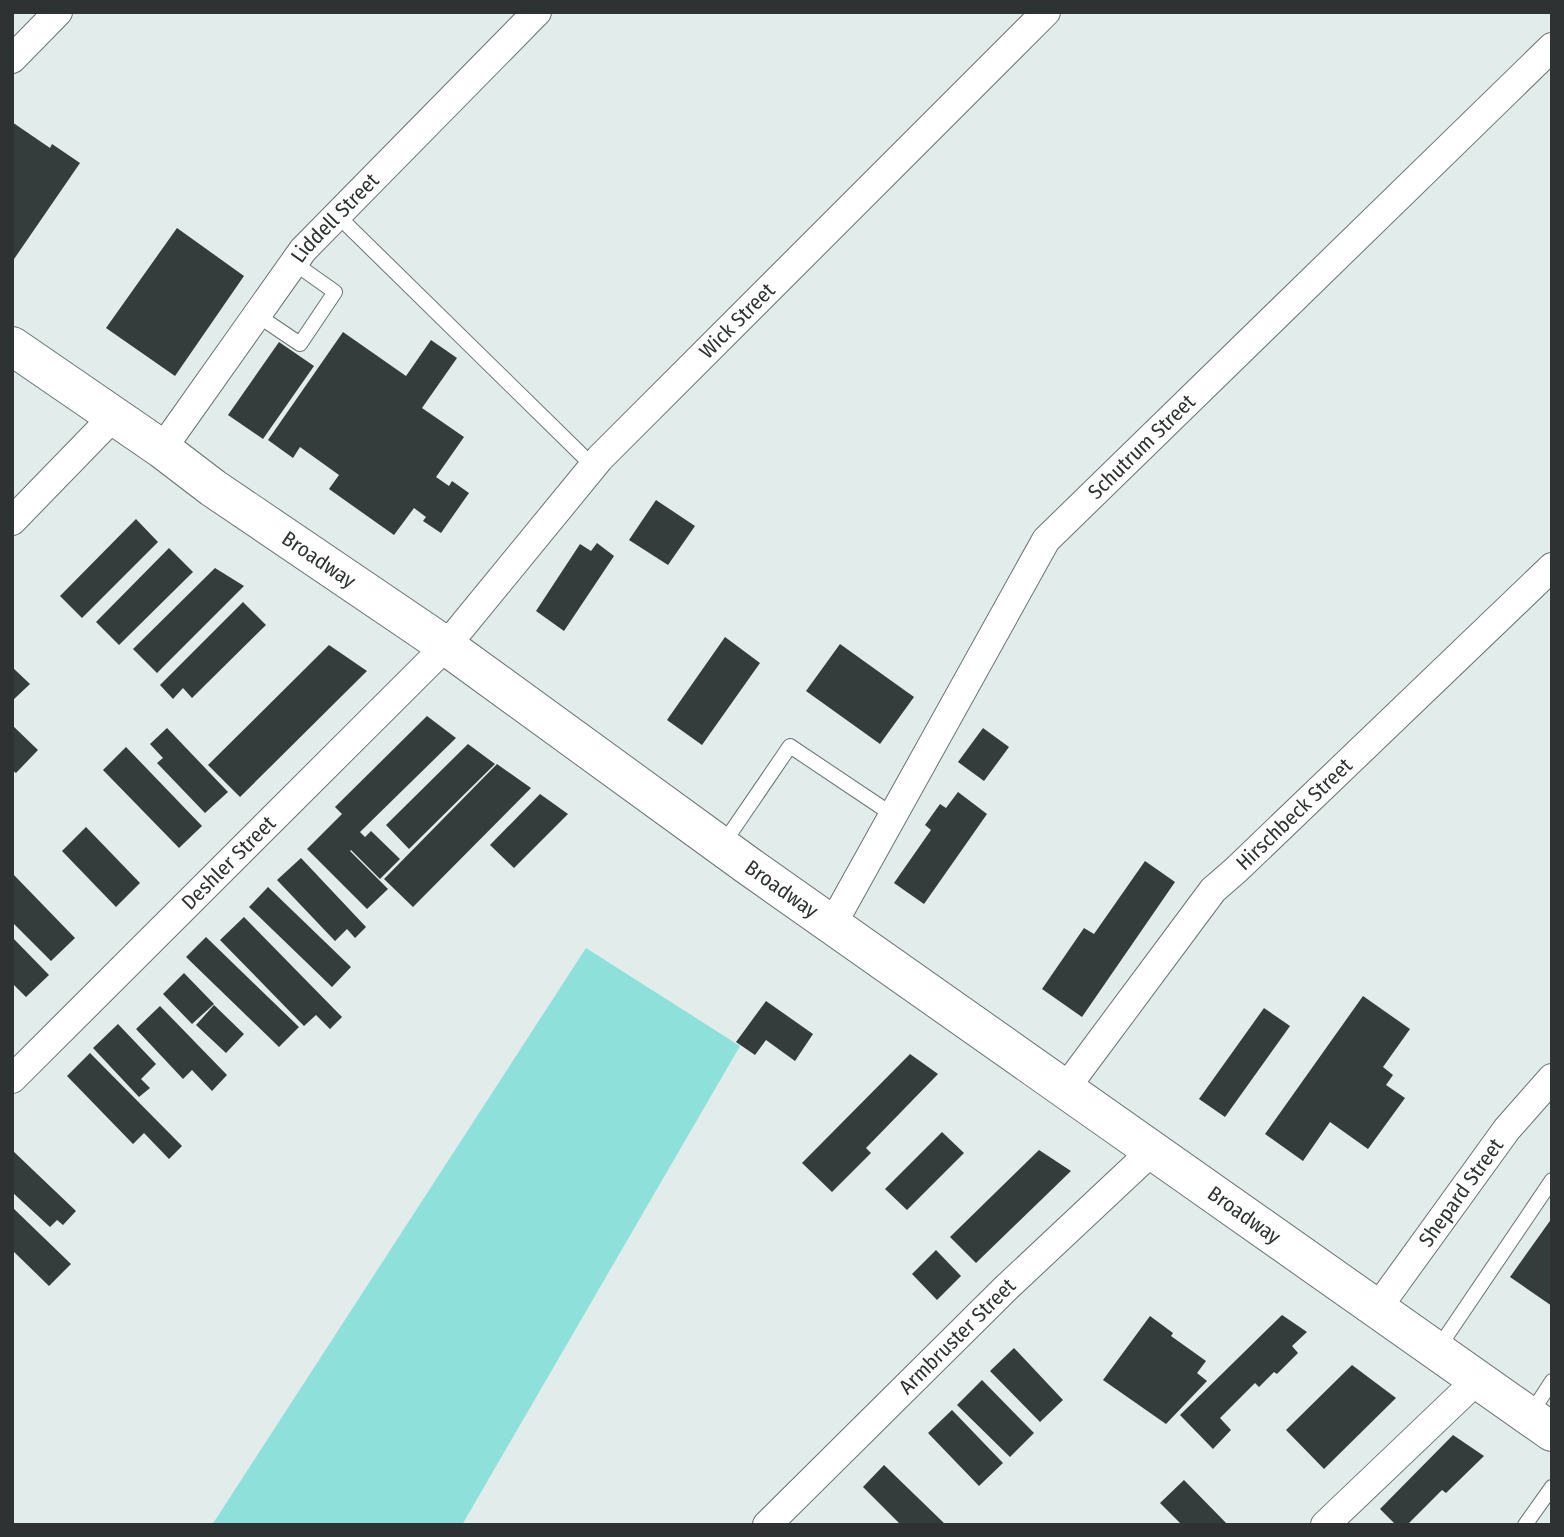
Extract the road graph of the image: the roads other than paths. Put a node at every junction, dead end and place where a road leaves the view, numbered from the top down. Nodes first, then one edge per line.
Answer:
1 (58, 12) edge
2 (537, 12) edge
3 (1046, 12) edge
4 (1552, 47) edge
5 (12, 59) edge
6 (337, 215) junction
7 (294, 263) junction
8 (257, 314) junction
9 (12, 346) edge
10 (114, 416) junction
11 (162, 449) junction
12 (593, 466) junction
13 (12, 521) edge
14 (1552, 567) edge
15 (446, 646) junction
16 (893, 815) junction
17 (722, 846) junction
18 (832, 925) junction
19 (1552, 1078) edge
20 (12, 1079) edge
21 (1065, 1089) junction
22 (1152, 1151) junction
23 (1552, 1180) edge
24 (1376, 1310) junction
25 (1436, 1351) junction
26 (1477, 1380) junction
27 (1552, 1381) edge
28 (1541, 1424) edge
29 (1552, 1487) edge
30 (767, 1525) edge
31 (1325, 1525) edge
32 (1525, 1525) edge

1 - 5 street
2 - 6 street, Liddell Street
3 - 12 street, Wick Street
4 - 16 street, Schutrum Street
6 - 7 street, Liddell Street
6 - 12 lane
7 - 8 street, Liddell Street
7 - 8 lane
8 - 11 street, Liddell Street
9 - 10 main road, Broadway
10 - 11 main road, Broadway
10 - 13 street
11 - 15 main road, Broadway
12 - 15 street, Wick Street
14 - 21 street, Hirschbeck Street
15 - 17 main road, Broadway
15 - 20 street, Deshler Street
16 - 17 lane
16 - 18 street, Schutrum Street
17 - 18 main road, Broadway
18 - 21 main road, Broadway
19 - 24 street, Shepard Street
21 - 22 main road, Broadway
22 - 24 main road, Broadway
22 - 30 street, Armbruster Street
23 - 25 lane
24 - 25 main road, Broadway
25 - 26 main road, Broadway
26 - 28 main road, Broadway
26 - 31 street
27 - 28 lane
29 - 32 lane

